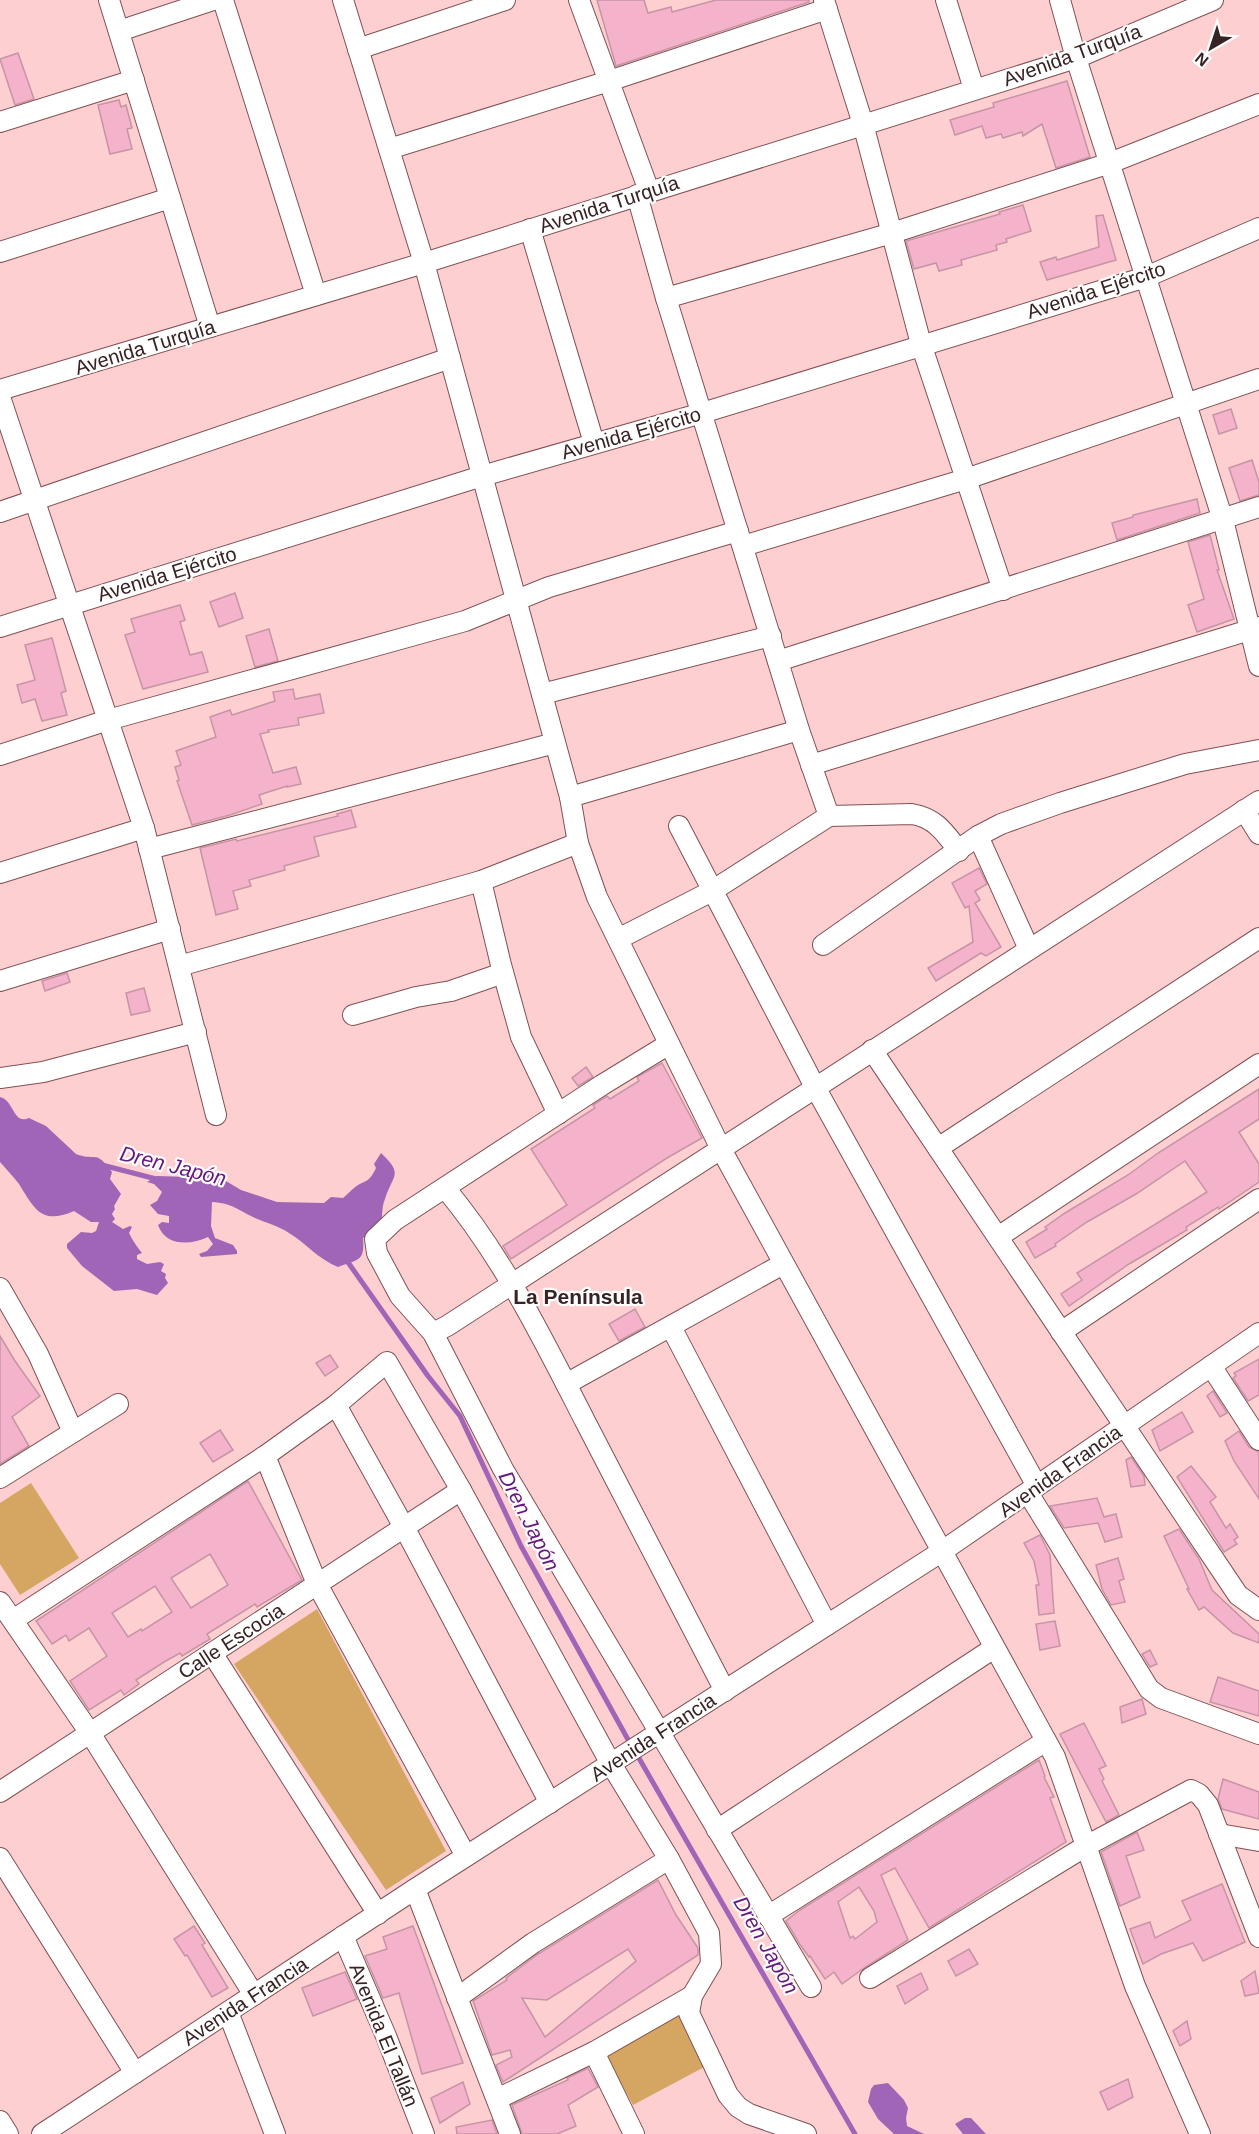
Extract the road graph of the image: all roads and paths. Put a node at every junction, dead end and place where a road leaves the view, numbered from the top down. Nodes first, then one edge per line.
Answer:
1 (109, 0) edge
2 (213, 0) edge
3 (223, 0) edge
4 (343, 0) edge
5 (505, 0) edge
6 (579, 0) edge
7 (946, 0) edge
8 (1060, 0) edge
9 (1213, 0) edge
10 (826, 5) edge
11 (462, 7) edge
12 (119, 31) junction
13 (358, 49) junction
14 (1076, 58) junction
15 (134, 80) junction
16 (609, 81) junction
17 (974, 89) junction
18 (1259, 104) edge
19 (0, 122) edge
20 (863, 124) junction
21 (389, 149) junction
22 (1110, 163) junction
23 (643, 193) junction
24 (170, 198) junction
25 (1259, 228) edge
26 (530, 229) junction
27 (892, 233) junction
28 (0, 252) edge
29 (424, 262) junction
30 (1146, 277) junction
31 (316, 295) junction
32 (666, 298) junction
33 (210, 327) junction
34 (921, 345) junction
35 (450, 358) junction
36 (1259, 379) edge
37 (0, 390) edge
38 (0, 397) edge
39 (1186, 403) junction
40 (702, 413) junction
41 (594, 443) junction
42 (482, 476) junction
43 (966, 479) junction
44 (35, 501) junction
45 (1259, 507) edge
46 (0, 512) edge
47 (1223, 520) junction
48 (740, 539) junction
49 (1003, 590) junction
50 (515, 599) junction
51 (69, 604) junction
52 (0, 627) edge
53 (1254, 628) edge
54 (771, 636) junction
55 (778, 661) junction
56 (1259, 666) edge
57 (542, 694) junction
58 (108, 720) junction
59 (800, 730) junction
60 (555, 742) junction
61 (1259, 750) edge
62 (0, 755) edge
63 (812, 765) junction
64 (570, 797) junction
65 (1252, 805) edge
66 (829, 816) junction
67 (679, 826) dead end
68 (144, 828) junction
69 (1259, 834) edge
70 (978, 837) junction
71 (578, 843) junction
72 (149, 849) junction
73 (959, 851) junction
74 (0, 873) edge
75 (480, 881) junction
76 (712, 891) junction
77 (170, 929) junction
78 (1259, 938) edge
79 (618, 939) junction
80 (823, 945) dead end
81 (1029, 949) junction
82 (179, 966) junction
83 (503, 973) junction
84 (0, 981) edge
85 (353, 1016) dead end
86 (196, 1032) junction
87 (669, 1044) junction
88 (872, 1050) junction
89 (1259, 1064) edge
90 (0, 1078) edge
91 (815, 1087) junction
92 (558, 1114) junction
93 (216, 1115) dead end
94 (938, 1148) junction
95 (721, 1149) junction
96 (445, 1188) junction
97 (1259, 1198) edge
98 (998, 1237) junction
99 (783, 1264) junction
100 (511, 1284) junction
101 (0, 1288) edge
102 (671, 1327) junction
103 (1061, 1332) junction
104 (433, 1333) junction
105 (1259, 1333) edge
106 (1211, 1366) junction
107 (566, 1384) junction
108 (118, 1404) dead end
109 (336, 1405) junction
110 (1124, 1426) junction
111 (73, 1432) junction
112 (1259, 1440) edge
113 (265, 1456) junction
114 (0, 1478) edge
115 (1033, 1489) junction
116 (461, 1490) junction
117 (404, 1527) junction
118 (941, 1552) junction
119 (317, 1584) junction
120 (0, 1602) edge
121 (1259, 1610) edge
122 (13, 1620) junction
123 (827, 1625) junction
124 (994, 1648) junction
125 (212, 1653) junction
126 (724, 1691) junction
127 (90, 1733) junction
128 (1259, 1734) edge
129 (654, 1736) junction
130 (1046, 1741) junction
131 (615, 1761) junction
132 (0, 1792) edge
133 (550, 1803) junction
134 (717, 1830) junction
135 (1219, 1834) junction
136 (1259, 1841) edge
137 (1086, 1846) junction
138 (466, 1857) junction
139 (0, 1858) edge
140 (669, 1859) junction
141 (415, 1889) junction
142 (378, 1914) junction
143 (768, 1916) junction
144 (343, 1936) junction
145 (1259, 1937) edge
146 (870, 1978) dead end
147 (811, 1987) dead end
148 (254, 1995) junction
149 (692, 1995) junction
150 (458, 1998) junction
151 (228, 2012) junction
152 (594, 2052) junction
153 (135, 2073) junction
154 (497, 2099) junction
155 (0, 2121) edge
156 (8, 2134) edge
157 (42, 2134) edge
158 (276, 2134) edge
159 (424, 2134) edge
160 (510, 2134) edge
161 (633, 2134) edge
162 (806, 2134) edge
163 (1200, 2134) edge

1 - 12 street
2 - 12 street
3 - 31 street
4 - 13 street
5 - 11 street
6 - 16 street
7 - 17 street
8 - 14 street
9 - 14 street, Avenida Turquía
10 - 16 street
10 - 20 street
11 - 13 street
12 - 15 street
13 - 21 street
14 - 17 street, Avenida Turquía
14 - 22 street
15 - 19 street
15 - 24 street
16 - 21 street
16 - 23 street
17 - 20 street, Avenida Turquía
18 - 22 street
20 - 23 street, Avenida Turquía
20 - 27 street
21 - 29 street
22 - 27 street
22 - 30 street
23 - 26 street, Avenida Turquía
23 - 32 street
24 - 28 street
24 - 33 street
25 - 30 street, Avenida Ejército
26 - 29 street, Avenida Turquía
26 - 41 street
27 - 32 street
27 - 34 street
29 - 31 street, Avenida Turquía
29 - 35 street
30 - 34 street, Avenida Ejército
30 - 39 street
31 - 33 street, Avenida Turquía
32 - 40 street
33 - 37 street, Avenida Turquía
34 - 40 street, Avenida Ejército
34 - 43 street
35 - 42 street
35 - 44 street
36 - 39 street
38 - 44 street
39 - 43 street
39 - 47 street
40 - 41 street, Avenida Ejército
40 - 48 street
41 - 42 street, Avenida Ejército
42 - 50 street
42 - 51 street, Avenida Ejército
43 - 48 street
43 - 49 street
44 - 46 street
44 - 51 street
45 - 47 street
47 - 49 street
47 - 53 street
48 - 50 street
48 - 54 street
49 - 55 street
50 - 57 street
50 - 58 street
51 - 52 street, Avenida Ejército
51 - 58 street
53 - 56 street
53 - 63 street
54 - 55 street
54 - 57 street
55 - 59 street
57 - 60 street
58 - 62 street
58 - 68 street
59 - 63 street
59 - 64 street
60 - 64 street
60 - 72 street
61 - 70 street
63 - 66 street
64 - 71 street
65 - 69 street
65 - 81 street
66 - 73 street
66 - 76 street
67 - 76 street
68 - 72 street
68 - 74 street
70 - 73 street
70 - 81 street
71 - 75 street
71 - 79 street
72 - 77 street
73 - 80 street
75 - 82 street
75 - 83 street
76 - 79 street
76 - 91 street
77 - 82 street
77 - 84 street
78 - 94 street
79 - 87 street
81 - 88 street
82 - 86 street
83 - 85 street
83 - 92 street
86 - 90 street
86 - 93 street
87 - 92 street
87 - 95 street
88 - 91 street
88 - 94 street
89 - 98 street
91 - 95 street
91 - 115 street
92 - 96 street
94 - 98 street
95 - 99 street
95 - 100 street
96 - 100 street
96 - 104 street
97 - 103 street
98 - 103 street
99 - 102 street
99 - 118 street
100 - 104 street
100 - 107 street
101 - 111 street
102 - 107 street
102 - 123 street
103 - 110 street
104 - 129 street
105 - 106 street, Avenida Francia
106 - 110 street, Avenida Francia
106 - 112 street
107 - 126 street
108 - 111 street
109 - 113 street
109 - 116 street
109 - 117 street
110 - 115 street, Avenida Francia
110 - 121 street
111 - 114 street
113 - 119 street
113 - 122 street
115 - 118 street, Avenida Francia
115 - 128 street
116 - 117 street, Calle Escocia
116 - 131 street
117 - 119 street, Calle Escocia
117 - 133 street
118 - 123 street, Avenida Francia
118 - 124 street
119 - 125 street, Calle Escocia
119 - 138 street
120 - 122 street
122 - 127 street
123 - 126 street, Avenida Francia
124 - 130 street
124 - 134 street
125 - 127 street, Calle Escocia
125 - 142 street
126 - 129 street, Avenida Francia
127 - 132 street, Calle Escocia
127 - 148 street
129 - 131 street, Avenida Francia
129 - 134 street
130 - 137 street
130 - 143 street
131 - 133 street, Avenida Francia
131 - 140 street
133 - 138 street, Avenida Francia
134 - 143 street
135 - 136 street
135 - 137 street
135 - 145 street
137 - 146 street
137 - 163 street
138 - 141 street, Avenida Francia
139 - 153 street
140 - 149 street
140 - 150 street
141 - 142 street, Avenida Francia
141 - 150 street
142 - 144 street, Avenida Francia
143 - 147 street
144 - 148 street, Avenida Francia
144 - 159 street, Avenida El Tallán
148 - 151 street, Avenida Francia
149 - 152 street
149 - 162 street
150 - 154 street
151 - 153 street, Avenida Francia
151 - 158 street
152 - 154 street
152 - 161 street
153 - 157 street, Avenida Francia
154 - 160 street
155 - 156 street

